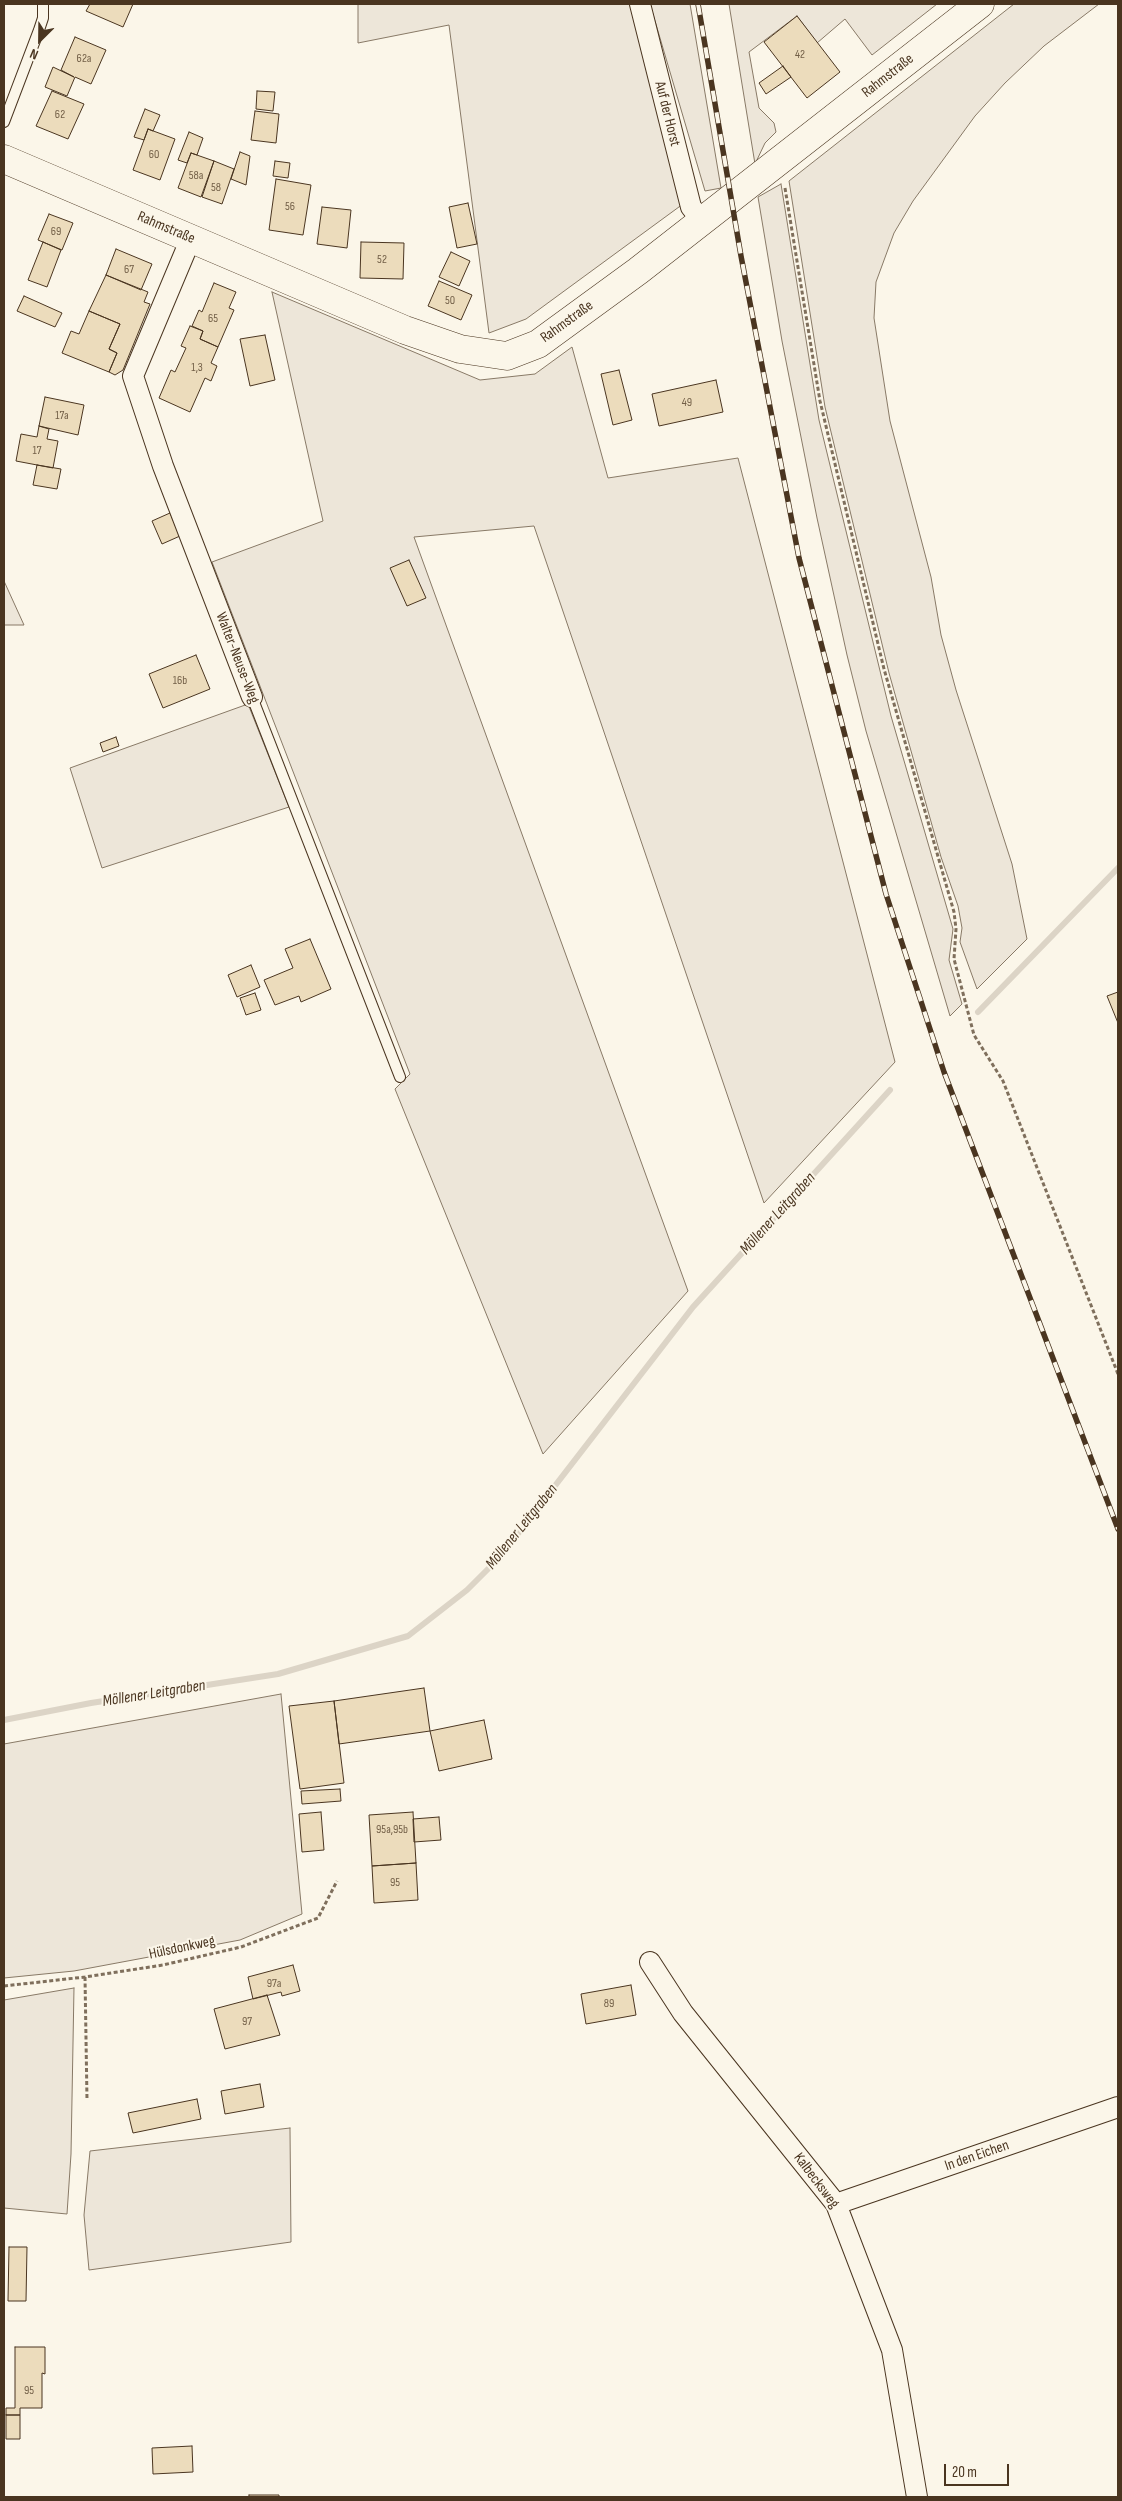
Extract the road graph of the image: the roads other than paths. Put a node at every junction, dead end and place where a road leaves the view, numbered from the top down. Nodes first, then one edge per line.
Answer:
1 (43, 4) edge
2 (640, 4) edge
3 (980, 4) edge
4 (4, 122) edge
5 (4, 159) edge
6 (702, 220) junction
7 (191, 238) junction
8 (252, 697) joint
9 (400, 1077) dead end
10 (650, 1962) dead end
11 (1118, 2108) edge
12 (836, 2204) junction
13 (917, 2497) edge

1 - 4 lane
2 - 6 street, Auf der Horst
3 - 6 main road, Rahmstraße
5 - 7 main road, Rahmstraße
6 - 7 main road, Rahmstraße
7 - 8 street, Walter-Neuse-Weg
8 - 9 lane, Walter-Neuse-Weg
10 - 12 street, Kalbecksweg
11 - 12 street, In den Eichen
12 - 13 street, Kalbecksweg

